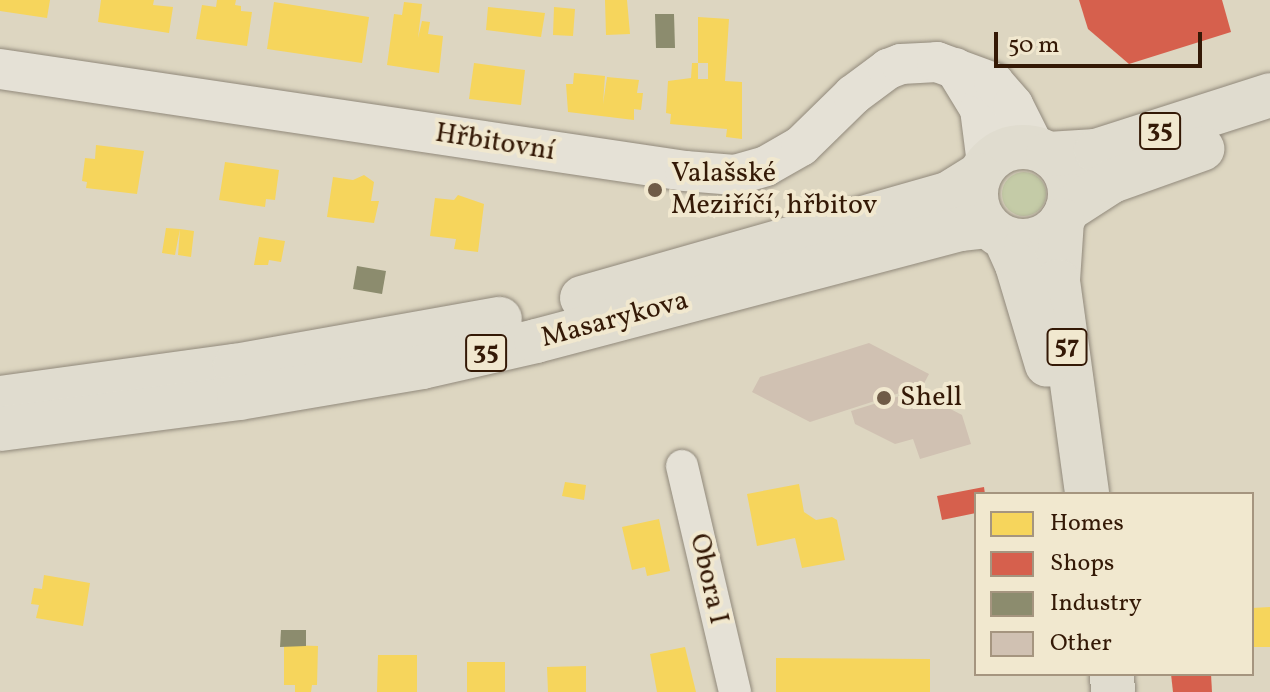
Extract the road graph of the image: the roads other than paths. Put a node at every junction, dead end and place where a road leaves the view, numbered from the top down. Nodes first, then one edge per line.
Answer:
1 (955, 68) junction
2 (0, 69) edge
3 (1270, 95) edge
4 (1270, 127) edge
5 (1041, 152) junction
6 (983, 169) junction
7 (1064, 215) junction
8 (996, 232) junction
9 (237, 382) junction
10 (0, 398) edge
11 (0, 429) edge
12 (682, 466) dead end
13 (1085, 484) edge
14 (735, 692) edge

1 - 2 street, Hřbitovní
1 - 5 street, Hřbitovní
1 - 6 street
3 - 5 main road, 35
4 - 7 main road, 35
5 - 6 main road, 35
5 - 7 main road
6 - 8 main road
6 - 9 main road, Masarykova / 35
7 - 8 main road, 35
7 - 13 main road, 57
8 - 9 main road, Masarykova / 35
8 - 13 main road, 57
9 - 10 main road, Masarykova / 35
9 - 11 main road, Masarykova / 35
12 - 14 street, Obora I

